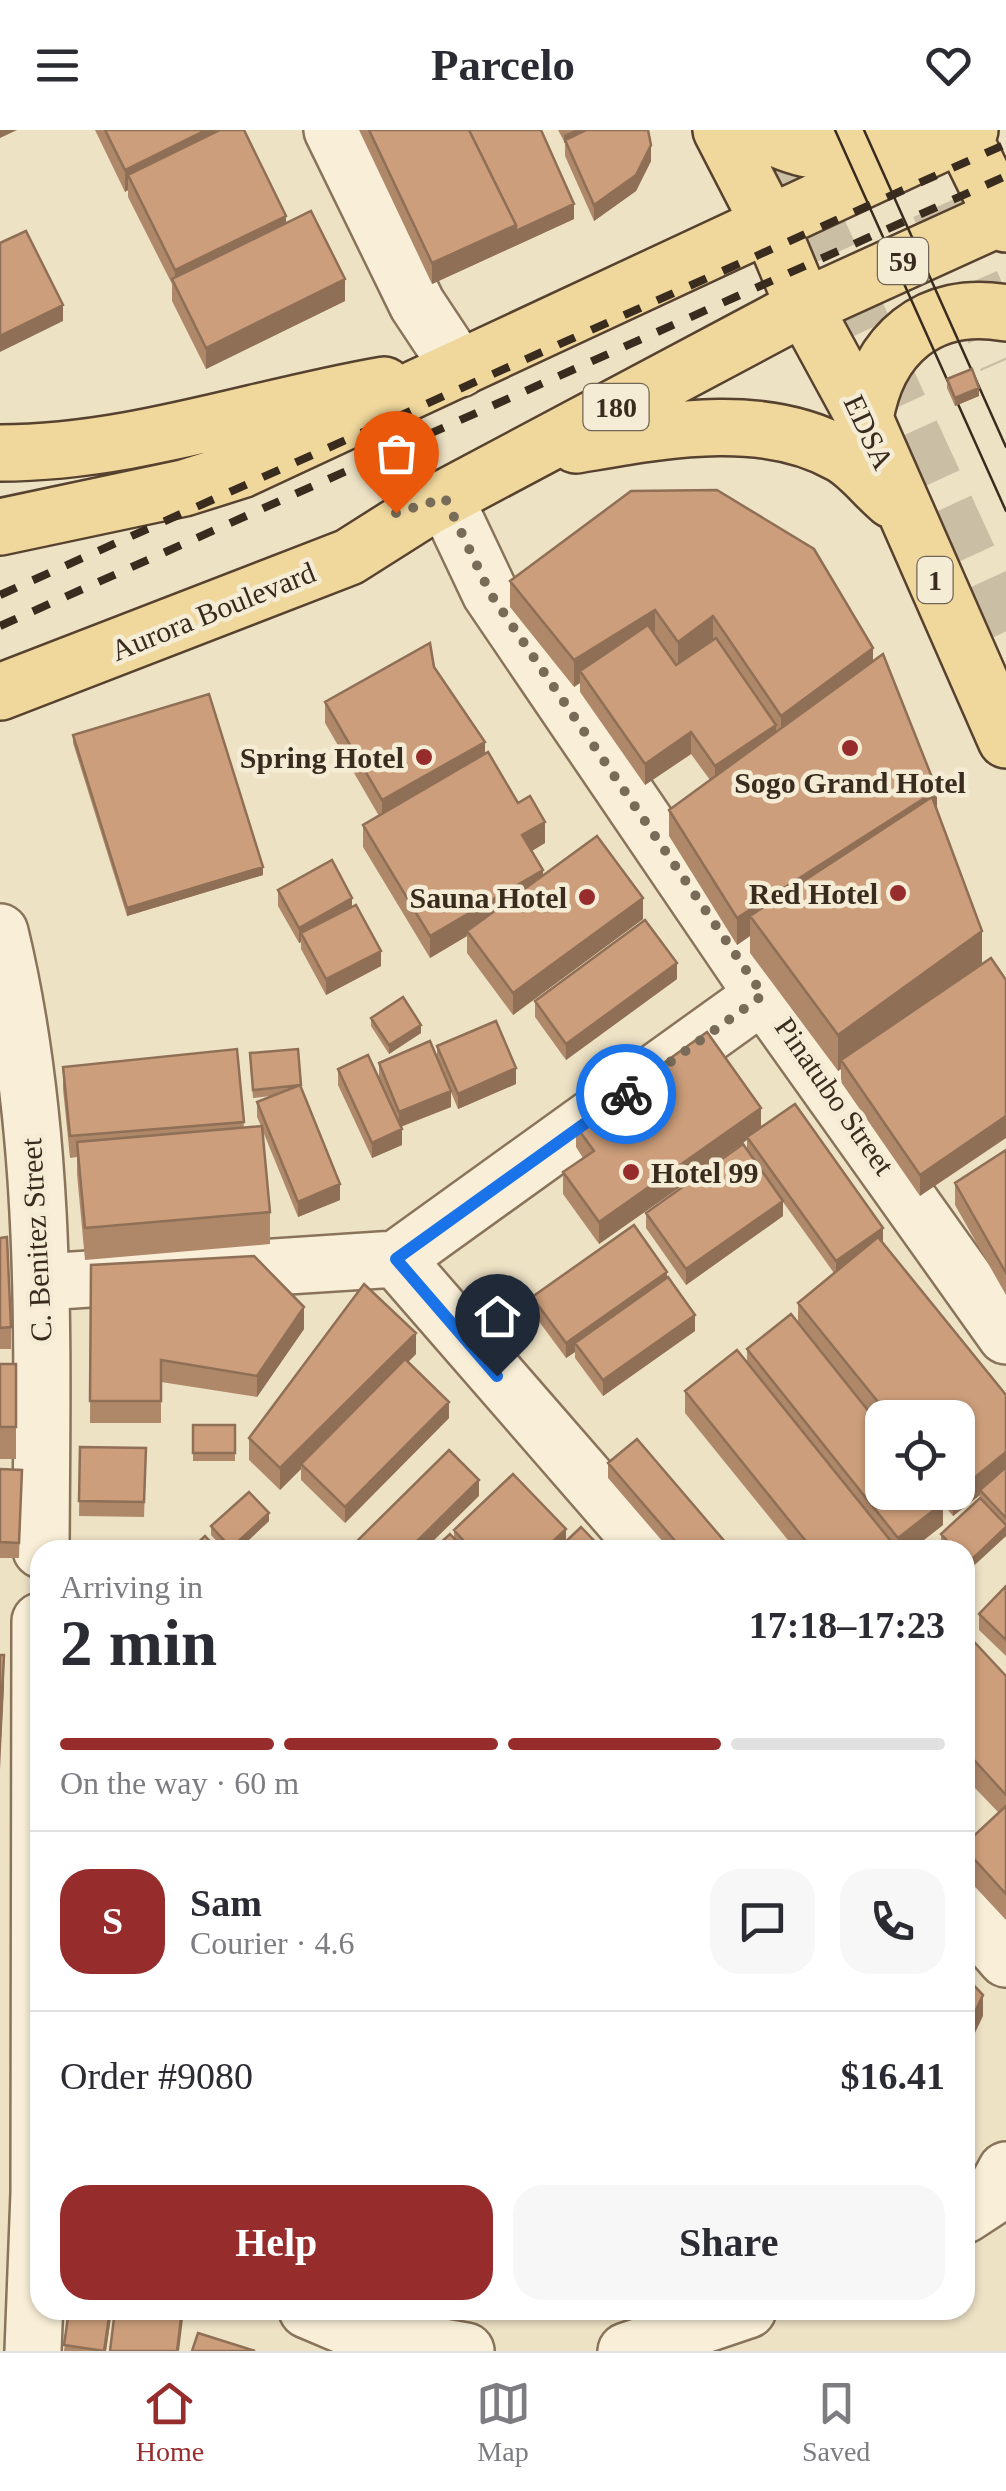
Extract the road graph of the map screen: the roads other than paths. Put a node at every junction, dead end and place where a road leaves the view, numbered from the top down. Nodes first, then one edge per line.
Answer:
1 (332, 130) edge
2 (721, 130) edge
3 (759, 130) edge
4 (882, 130) edge
5 (964, 131) edge
6 (1005, 218) edge
7 (770, 225) junction
8 (804, 306) junction
9 (1006, 313) edge
10 (453, 372) junction
11 (865, 418) junction
12 (533, 451) junction
13 (0, 453) edge
14 (437, 502) junction
15 (905, 512) junction
16 (0, 527) edge
17 (203, 597) junction
18 (0, 650) edge
19 (0, 692) edge
20 (1006, 740) edge
21 (0, 932) edge
22 (763, 995) junction
23 (396, 1259) junction
24 (43, 1282) junction
25 (1006, 1336) edge
26 (40, 1540) edge
27 (640, 1540) edge
28 (975, 1923) edge
29 (1006, 1959) edge
30 (30, 2026) edge
31 (26, 2188) edge
32 (30, 2281) edge
33 (32, 2320) edge
34 (331, 2320) edge
35 (718, 2320) edge
36 (33, 2351) edge
37 (466, 2351) edge
38 (626, 2351) edge

1 - 10 street
2 - 7 main road, EDSA / 1
3 - 4 main road
5 - 6 main road
5 - 7 main road
6 - 8 main road, Aurora Boulevard / 59
7 - 8 main road, EDSA / 1
7 - 10 main road
8 - 11 main road, EDSA / 1
8 - 12 main road, Aurora Boulevard / 180
9 - 11 main road
10 - 13 main road
10 - 16 main road
11 - 15 main road, EDSA / 1
12 - 14 main road, Aurora Boulevard / 180
12 - 15 main road
14 - 17 main road, Aurora Boulevard / 180
14 - 22 street, Pinatubo Street
15 - 20 main road, EDSA / 1
17 - 18 main road
17 - 19 main road, Aurora Boulevard / 180
21 - 24 street, C. Benitez Street
22 - 23 street
22 - 25 street, Pinatubo Street
23 - 24 street
23 - 27 street
24 - 26 street, C. Benitez Street
28 - 29 street
30 - 31 street
31 - 32 street
33 - 36 street
34 - 37 street
35 - 38 street

